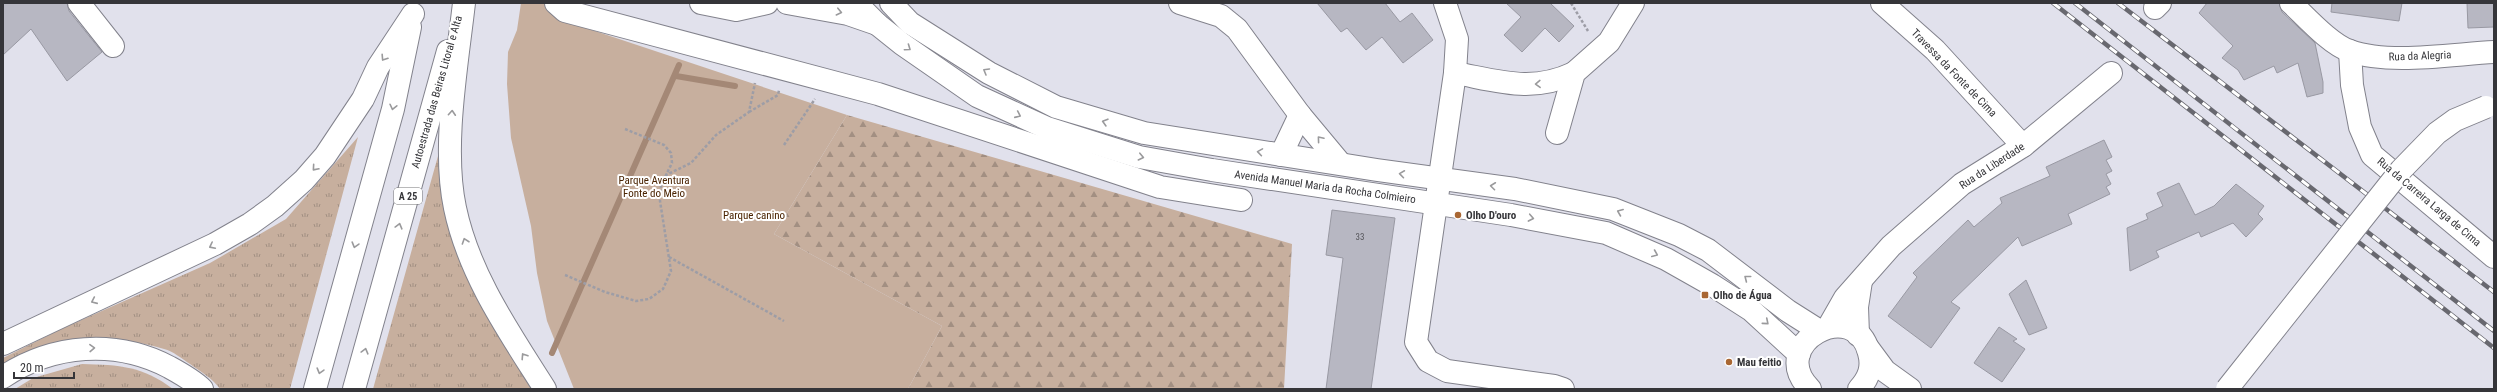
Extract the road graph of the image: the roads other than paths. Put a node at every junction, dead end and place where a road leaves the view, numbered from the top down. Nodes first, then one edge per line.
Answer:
1 (79, 3) edge
2 (463, 3) edge
3 (556, 3) edge
4 (701, 3) edge
5 (767, 3) edge
6 (787, 3) edge
7 (856, 3) edge
8 (891, 3) edge
9 (1180, 3) edge
10 (1445, 3) edge
11 (1633, 3) edge
12 (1882, 3) edge
13 (2291, 3) edge
14 (415, 8) edge
15 (908, 13) edge
16 (877, 24) junction
17 (113, 46) dead end
18 (2350, 51) junction
19 (2494, 52) edge
20 (1455, 73) junction
21 (1574, 73) junction
22 (2111, 73) dead end
23 (2491, 106) edge
24 (1300, 115) junction
25 (1557, 133) dead end
26 (2023, 146) junction
27 (1281, 155) junction
28 (1340, 163) junction
29 (1440, 180) junction
30 (1241, 200) dead end
31 (1436, 213) junction
32 (2494, 257) edge
33 (1861, 281) junction
34 (1824, 328) junction
35 (1863, 341) junction
36 (3, 344) edge
37 (1799, 354) junction
38 (3, 377) edge
39 (1804, 388) edge
40 (202, 389) edge
41 (315, 389) edge
42 (354, 389) edge
43 (545, 389) edge
44 (1563, 389) edge
45 (1859, 389) edge
46 (1910, 389) edge
47 (2227, 389) edge

1 - 17 main road
42 -> 2 main road, Autoestrada das Beiras Litoral e Alta / A 25
43 -> 2 main road
3 - 30 main road
4 - 5 main road
6 -> 16 main road
7 - 16 main road, Avenida Manuel Maria da Rocha Colmieiro
8 - 15 main road
9 - 24 main road
10 - 20 main road
11 - 21 main road
12 - 26 main road, Travessa da Fonte de Cima
13 - 18 main road, Rua da Alegria
14 -> 36 main road
14 -> 41 main road
27 -> 15 main road
16 -> 31 main road, Avenida Manuel Maria da Rocha Colmieiro
18 - 19 main road, Rua da Alegria
18 - 32 main road, Rua da Carreira Larga de Cima
21 -> 20 main road
20 - 29 main road
21 - 25 main road
22 - 26 main road, Rua da Liberdade
23 - 47 main road, bridge
24 - 27 main road
28 -> 24 main road
26 - 33 main road, Rua da Liberdade
27 - 28 main road
29 -> 28 main road
29 - 31 main road
34 -> 29 main road
31 -> 37 main road, Avenida Manuel Maria da Rocha Colmieiro
31 - 44 main road
33 - 34 main road, Rua da Liberdade
33 - 35 main road
34 - 35 main road
34 - 37 main road, Rua da Liberdade
35 - 45 main road
35 - 46 main road
37 - 39 main road
38 -> 40 main road

